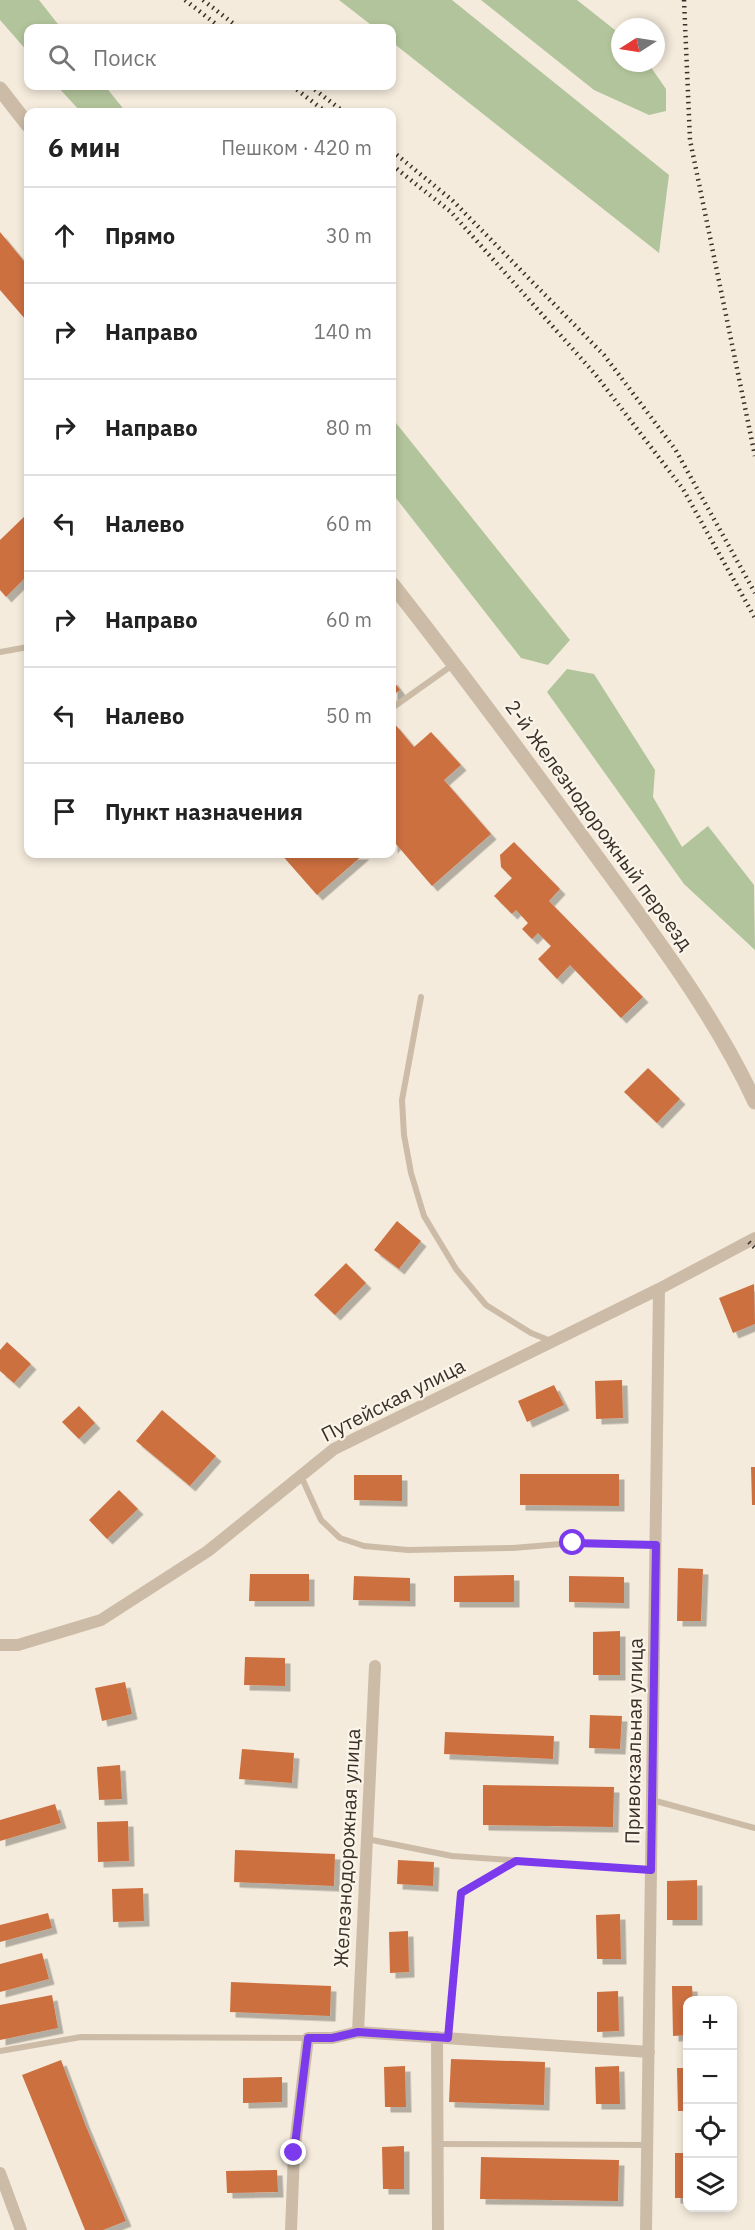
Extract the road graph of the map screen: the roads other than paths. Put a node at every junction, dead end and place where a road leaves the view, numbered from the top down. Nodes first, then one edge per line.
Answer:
1 (0, 89) edge
2 (24, 120) edge
3 (396, 589) edge
4 (24, 648) edge
5 (0, 652) edge
6 (454, 663) junction
7 (396, 705) edge
8 (422, 997) dead end
9 (755, 1102) edge
10 (755, 1238) edge
11 (659, 1289) junction
12 (552, 1342) junction
13 (301, 1476) junction
14 (656, 1545) junction
15 (0, 1645) edge
16 (375, 1666) dead end
17 (652, 1800) junction
18 (755, 1828) edge
19 (367, 1839) junction
20 (516, 1861) junction
21 (651, 1870) junction
22 (358, 2032) junction
23 (442, 2037) junction
24 (308, 2038) junction
25 (0, 2051) edge
26 (649, 2052) junction
27 (438, 2144) junction
28 (648, 2145) junction
29 (0, 2173) edge
30 (21, 2230) edge
31 (291, 2230) edge
32 (438, 2230) edge
33 (646, 2230) edge

1 - 2 street
3 - 6 street, 2-й Железнодорожный переезд
4 - 5 lane
6 - 7 lane
6 - 9 street, 2-й Железнодорожный переезд
8 - 12 lane
10 - 11 street, Путейская улица
11 - 12 street, Путейская улица
11 - 14 street, Привокзальная улица
12 - 13 street, Путейская улица
13 - 14 lane
13 - 15 street, Путейская улица
14 - 17 street, Привокзальная улица
16 - 19 street, Железнодорожная улица
17 - 18 lane
17 - 21 street, Привокзальная улица
19 - 20 lane
19 - 22 street, Железнодорожная улица
20 - 21 lane
20 - 23 lane
21 - 26 street, Привокзальная улица
22 - 23 street
22 - 24 street
23 - 26 street
23 - 27 street
24 - 25 lane
24 - 31 street
26 - 28 street, Привокзальная улица
27 - 28 lane
27 - 32 street
28 - 33 street, Привокзальная улица
29 - 30 street

